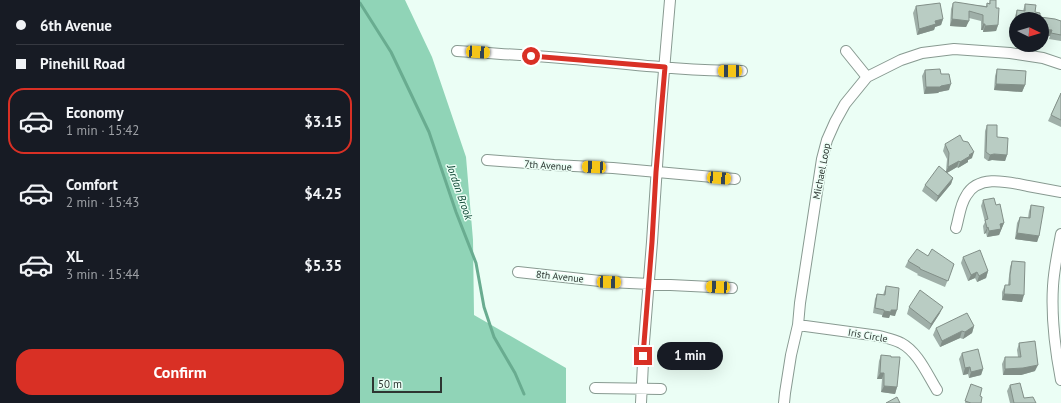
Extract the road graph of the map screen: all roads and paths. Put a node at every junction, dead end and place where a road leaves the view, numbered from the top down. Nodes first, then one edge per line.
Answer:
1 (670, 0) edge
2 (457, 51) dead end
3 (846, 51) dead end
4 (1061, 64) edge
5 (665, 67) junction
6 (742, 71) dead end
7 (867, 77) junction
8 (487, 160) dead end
9 (656, 172) junction
10 (735, 179) dead end
11 (1061, 192) edge
12 (956, 228) dead end
13 (1061, 234) edge
14 (518, 272) dead end
15 (649, 284) junction
16 (732, 288) dead end
17 (798, 325) junction
18 (1061, 380) edge
19 (595, 388) dead end
20 (642, 388) junction
21 (661, 389) dead end
22 (937, 390) dead end
23 (641, 403) edge
24 (784, 403) edge

1 - 5 street
2 - 5 street
3 - 7 street
4 - 7 street, Michael Loop
5 - 6 street
5 - 9 street
7 - 17 street, Michael Loop
8 - 9 street, 7th Avenue
9 - 10 street, 7th Avenue
9 - 15 street
11 - 12 street
13 - 18 street
14 - 15 street, 8th Avenue
15 - 16 street, 8th Avenue
15 - 20 street
17 - 22 street, Iris Circle
17 - 24 street, Michael Loop
19 - 20 street
20 - 21 street
20 - 23 street

